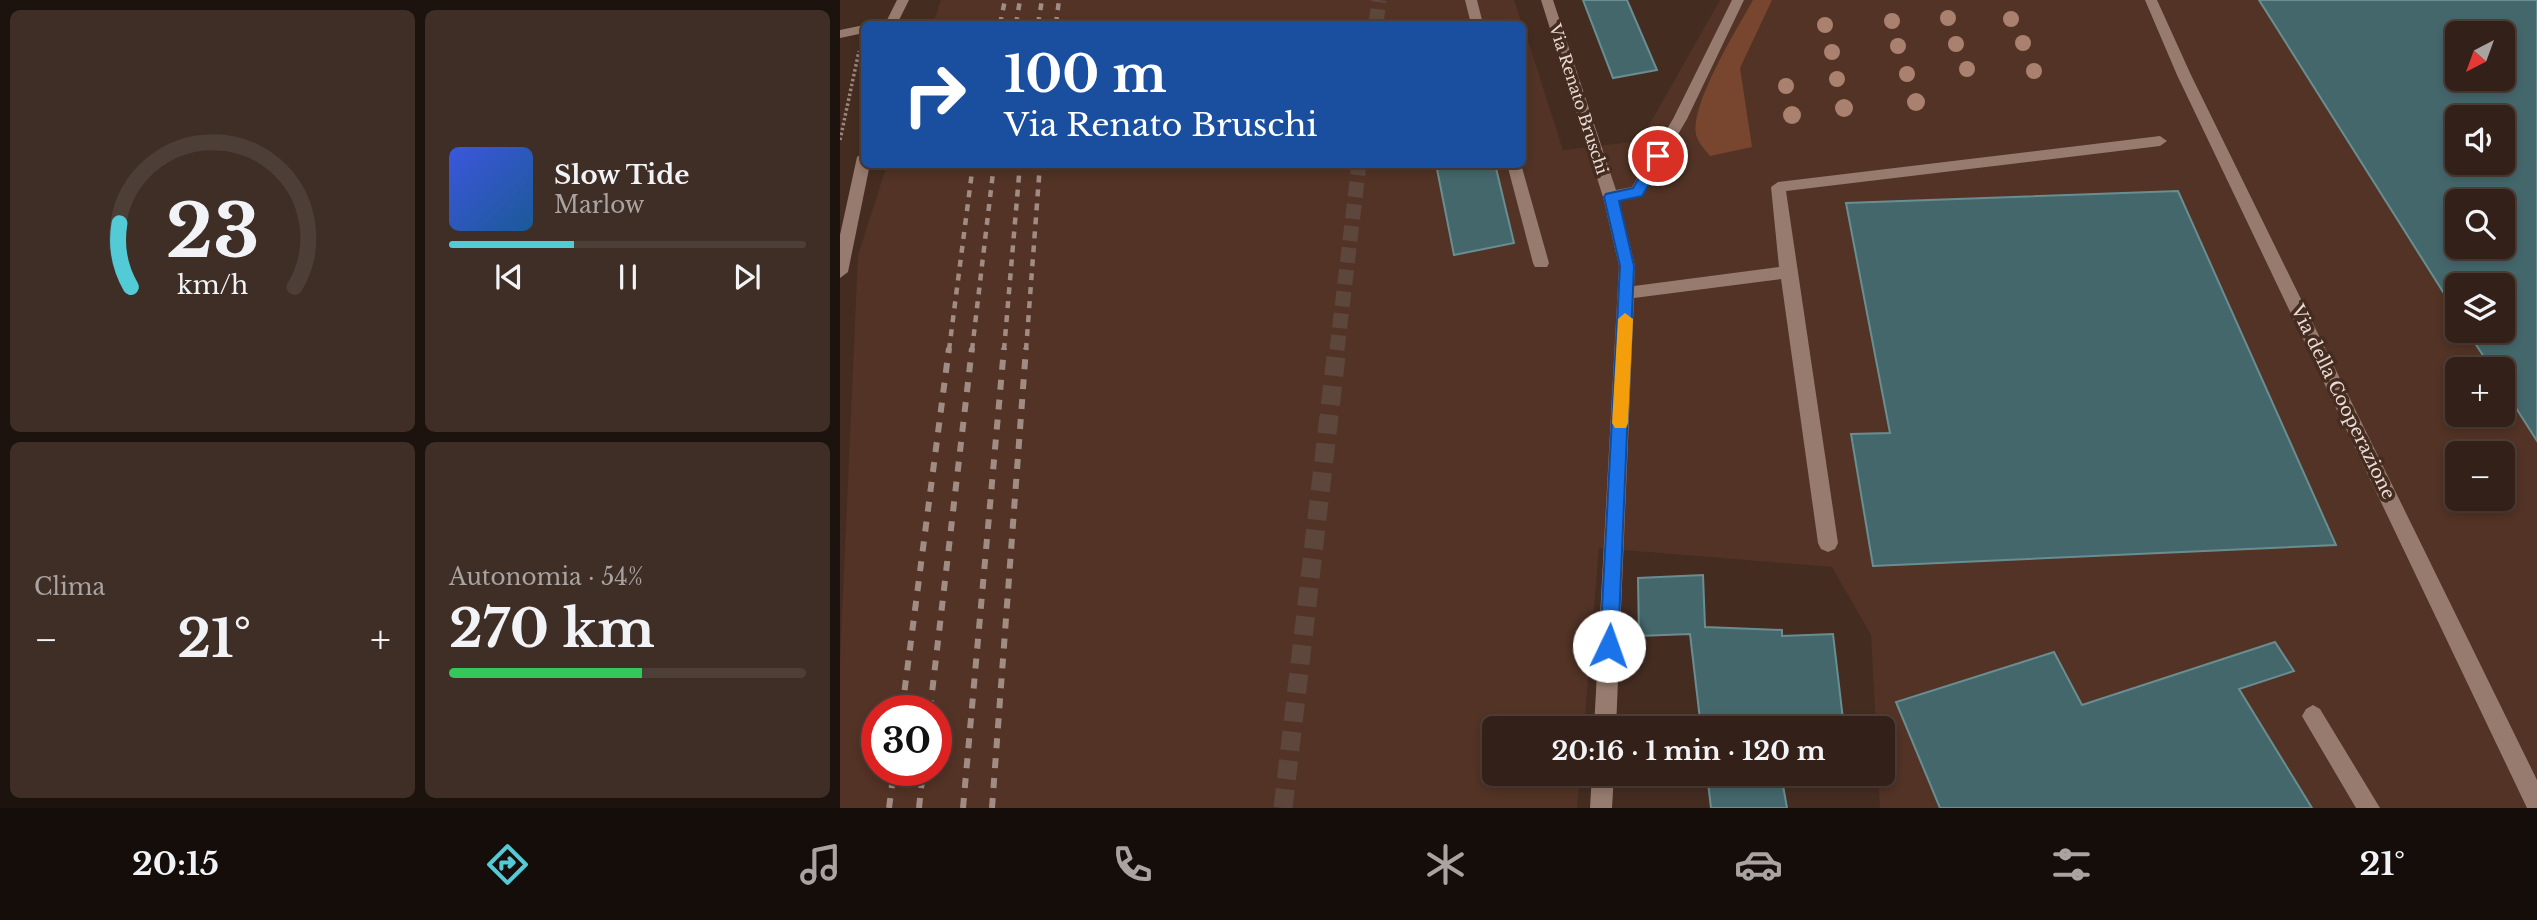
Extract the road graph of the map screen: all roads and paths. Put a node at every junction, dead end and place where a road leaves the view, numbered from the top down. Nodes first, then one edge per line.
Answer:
1 (903, 0) edge
2 (1471, 0) edge
3 (1547, 0) edge
4 (1738, 0) edge
5 (2151, 0) edge
6 (892, 21) edge
7 (1476, 21) edge
8 (861, 29) edge
9 (840, 33) edge
10 (861, 43) edge
11 (840, 139) edge
12 (2160, 141) dead end
13 (862, 168) edge
14 (1515, 168) edge
15 (1611, 197) junction
16 (1541, 263) dead end
17 (840, 272) edge
18 (1788, 272) junction
19 (1627, 293) junction
20 (1828, 543) dead end
21 (1606, 716) edge
22 (2312, 716) dead end
23 (1602, 786) edge
24 (2537, 804) edge
25 (1601, 808) edge
26 (2369, 808) edge

1 - 6 street
2 - 7 street
3 - 15 street, Via Renato Bruschi
4 - 15 street, Via Renato Bruschi
5 - 24 street, Via della Cooperazione
8 - 9 street
10 - 11 path
12 - 18 street
13 - 17 street
14 - 16 street
15 - 19 street, Via Renato Bruschi
18 - 19 street
18 - 20 street
19 - 21 street, Via Renato Bruschi
22 - 26 street
23 - 25 street

